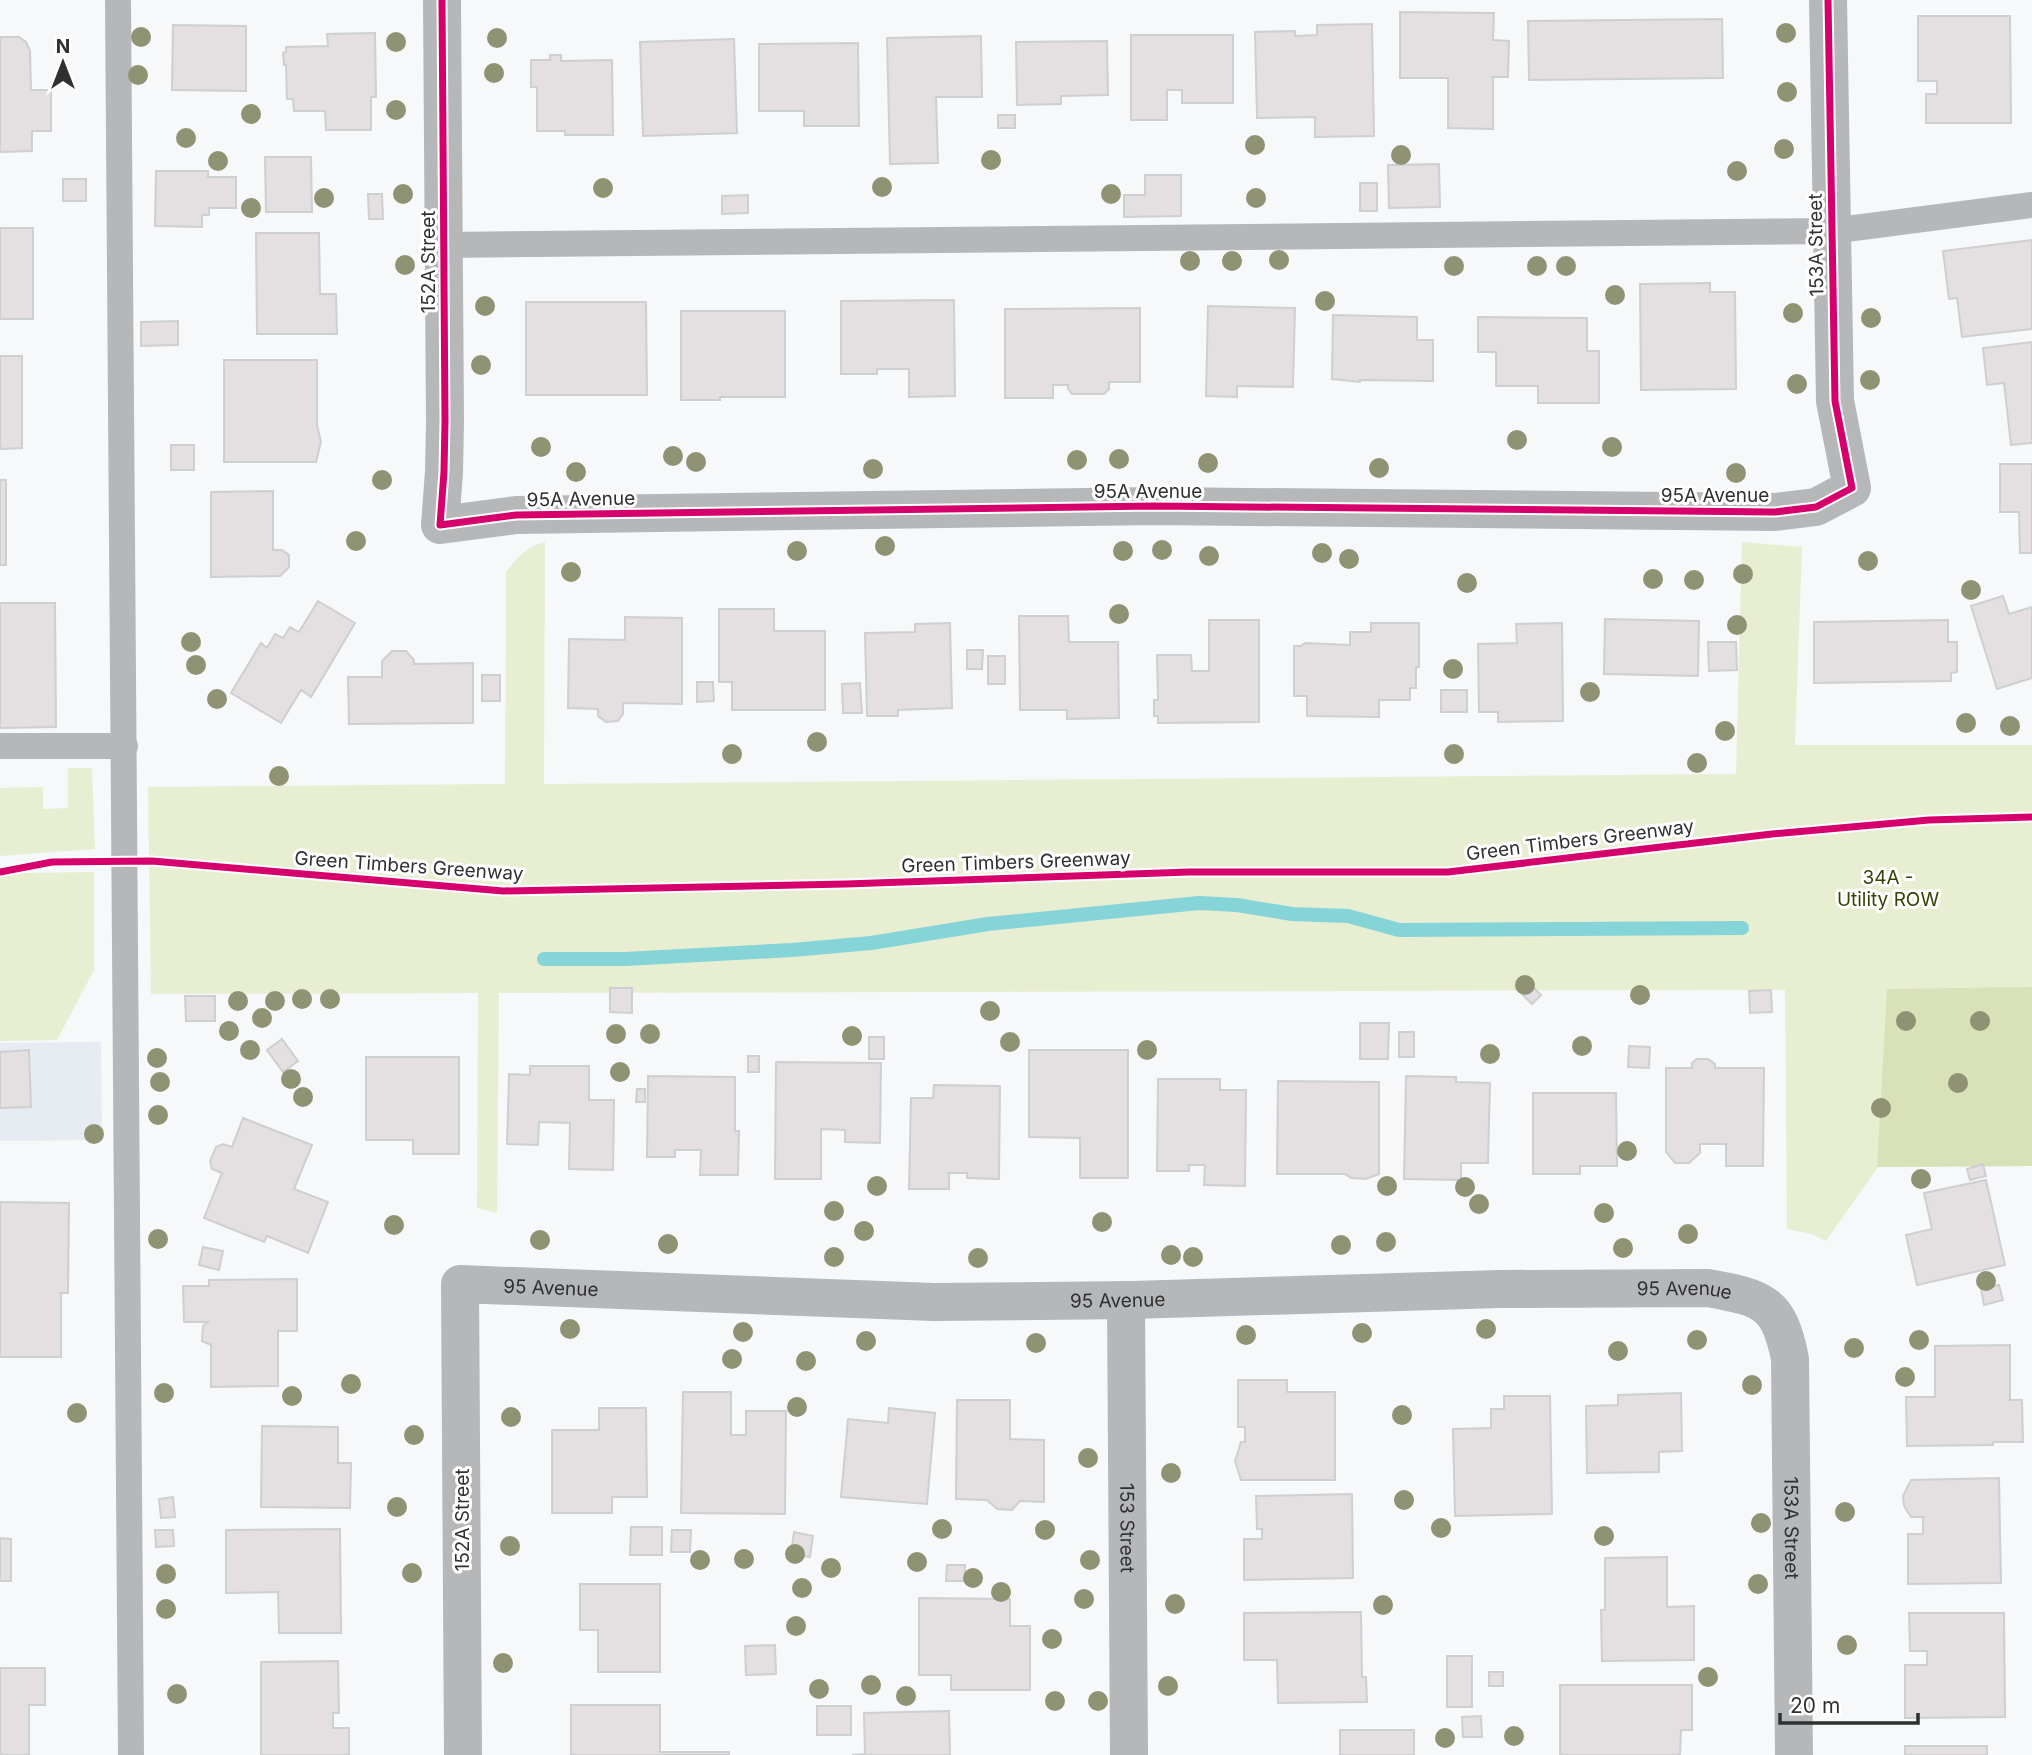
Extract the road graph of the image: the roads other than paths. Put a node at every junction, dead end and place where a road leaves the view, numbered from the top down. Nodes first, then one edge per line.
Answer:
1 (118, 0) edge
2 (442, 0) edge
3 (1828, 0) edge
4 (2032, 205) edge
5 (1831, 231) junction
6 (444, 245) junction
7 (1852, 488) joint
8 (440, 525) joint
9 (0, 746) edge
10 (125, 746) junction
11 (460, 1284) joint
12 (1126, 1300) junction
13 (1770, 1307) joint
14 (131, 1755) edge
15 (463, 1755) edge
16 (1129, 1755) edge
17 (1794, 1755) edge

1 - 10 lane
2 - 6 street, 152A Street
3 - 5 street, 153A Street
4 - 5 lane
5 - 6 lane
5 - 7 street, 153A Street
6 - 8 street, 152A Street
7 - 8 street, 95A Avenue
9 - 10 lane
10 - 14 lane
11 - 12 street, 95 Avenue
11 - 15 street, 152A Street
12 - 13 street, 95 Avenue
12 - 16 street, 153 Street
13 - 17 street, 153A Street

